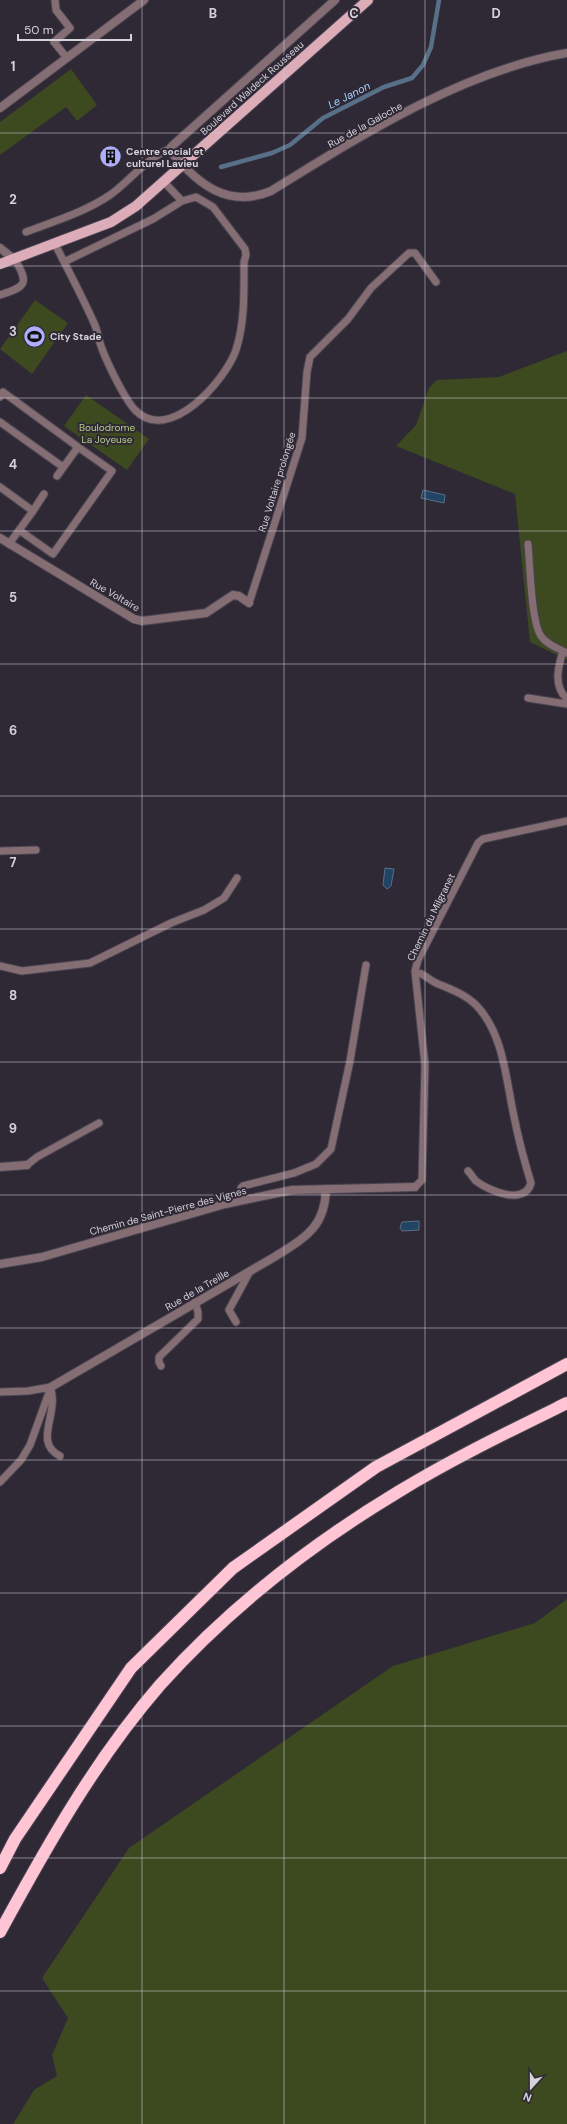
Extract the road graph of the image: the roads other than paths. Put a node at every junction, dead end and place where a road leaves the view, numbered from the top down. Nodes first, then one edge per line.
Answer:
1 (55, 0) edge
2 (144, 0) edge
3 (335, 0) edge
4 (368, 0) edge
5 (567, 53) edge
6 (66, 58) junction
7 (0, 108) edge
8 (171, 150) junction
9 (183, 166) junction
10 (164, 182) junction
11 (182, 201) junction
12 (26, 232) dead end
13 (55, 244) junction
14 (0, 248) edge
15 (15, 260) junction
16 (64, 262) junction
17 (0, 264) edge
18 (436, 282) dead end
19 (0, 295) edge
20 (1, 393) edge
21 (0, 422) edge
22 (78, 447) junction
23 (63, 467) junction
24 (57, 476) dead end
25 (0, 487) edge
26 (44, 494) dead end
27 (32, 510) junction
28 (19, 530) junction
29 (0, 538) edge
30 (9, 544) junction
31 (528, 544) dead end
32 (249, 603) joint
33 (565, 652) edge
34 (528, 698) dead end
35 (567, 699) edge
36 (567, 704) edge
37 (567, 821) edge
38 (36, 850) dead end
39 (0, 851) edge
40 (237, 878) dead end
41 (366, 965) dead end
42 (0, 966) edge
43 (416, 971) junction
44 (99, 1124) dead end
45 (26, 1165) joint
46 (0, 1167) edge
47 (468, 1171) dead end
48 (415, 1187) joint
49 (326, 1189) junction
50 (244, 1200) junction
51 (0, 1264) edge
52 (250, 1271) junction
53 (195, 1302) junction
54 (236, 1322) dead end
55 (567, 1364) edge
56 (161, 1366) dead end
57 (51, 1387) junction
58 (0, 1392) edge
59 (567, 1403) edge
60 (60, 1456) dead end
61 (0, 1482) edge
62 (0, 1868) edge
63 (0, 1932) edge

1 - 6 lane
2 - 6 street
3 - 8 street
4 - 9 main road, Boulevard Waldeck Rousseau
5 - 9 street, Rue de la Galoche
6 - 7 street
8 - 9 street, Rue de la Galoche
8 - 12 lane
9 - 10 main road, Boulevard Waldeck Rousseau
10 - 11 lane
10 - 13 main road, Boulevard Waldeck Rousseau
11 - 16 lane
11 - 16 lane
13 - 15 main road, Boulevard Waldeck Rousseau
13 - 16 lane
14 - 15 street
15 - 17 main road, Boulevard Waldeck Rousseau
15 - 19 lane
18 - 32 lane, Rue Voltaire prolongée
20 - 22 lane
21 - 23 lane
22 - 23 lane
22 - 28 lane
23 - 24 lane
25 - 27 lane
26 - 27 lane
27 - 28 lane
28 - 30 lane
29 - 30 street, Rue Voltaire
30 - 32 street, Rue Voltaire
31 - 33 lane
33 - 35 lane
34 - 36 lane
37 - 43 lane, Chemin du Milgranet
38 - 39 lane
40 - 42 lane
41 - 50 lane
43 - 47 lane
43 - 48 lane, Chemin du Milgranet
44 - 45 lane
45 - 46 street
48 - 49 street, Chemin de Saint-Pierre des Vignes
49 - 50 street, Chemin de Saint-Pierre des Vignes
49 - 52 street, Rue de la Treille
50 - 51 street, Chemin de Saint-Pierre des Vignes
52 - 53 street, Rue de la Treille
52 - 54 lane
53 - 56 lane
53 - 57 street, Rue de la Treille
55 - 62 highway
57 - 58 lane
57 - 60 lane
57 - 61 lane
59 - 63 highway

